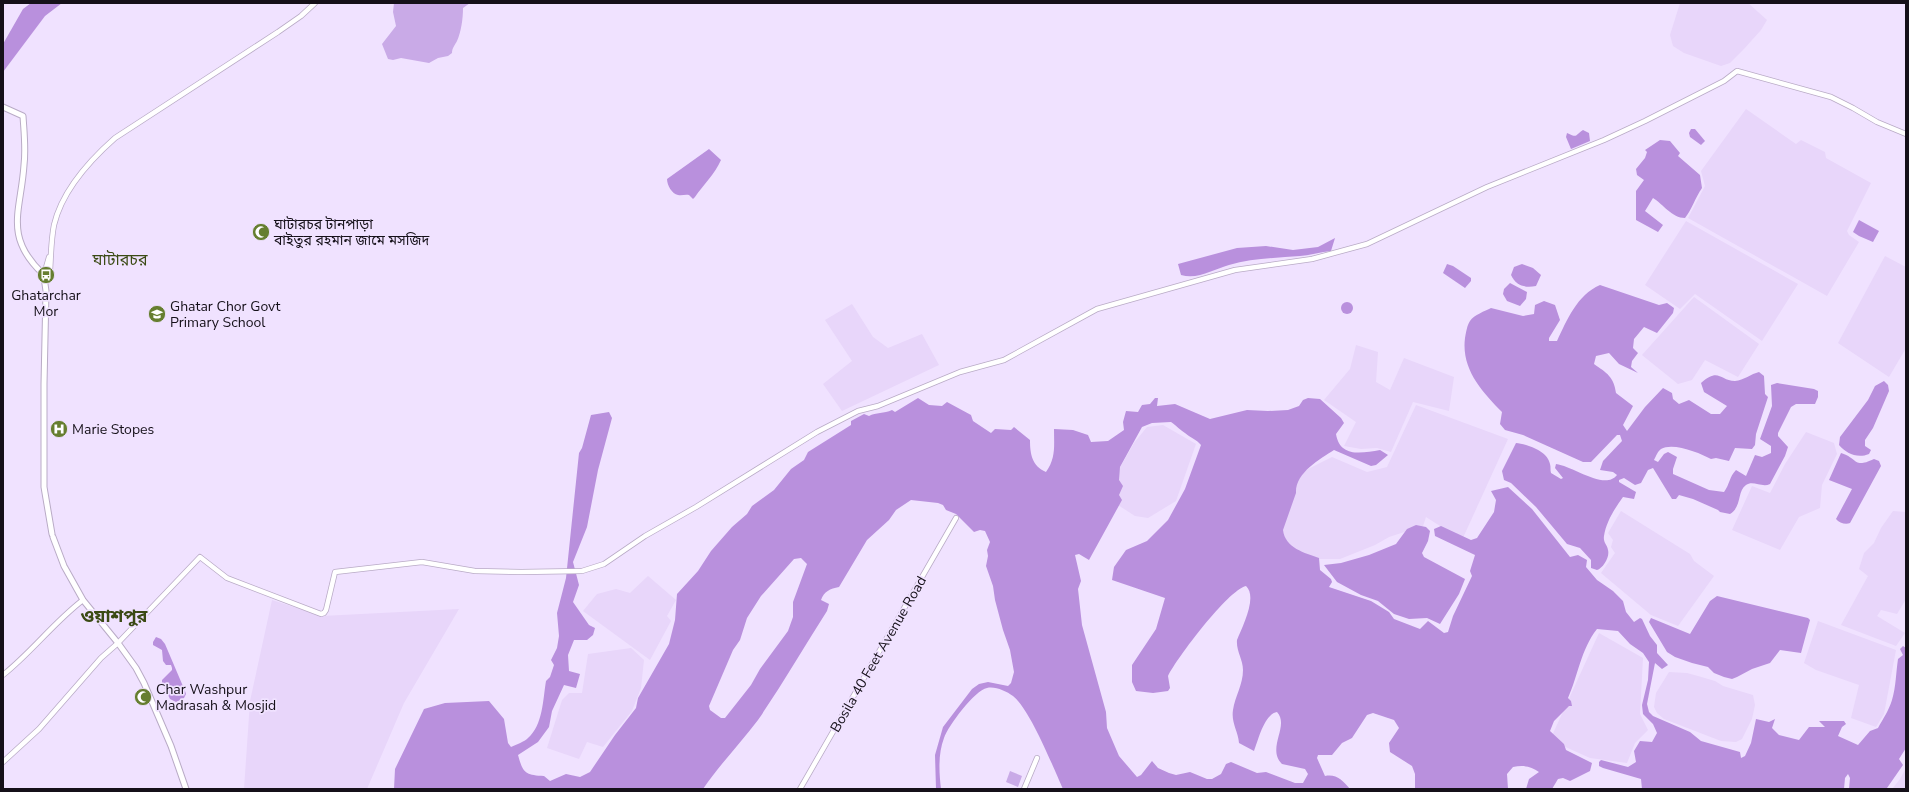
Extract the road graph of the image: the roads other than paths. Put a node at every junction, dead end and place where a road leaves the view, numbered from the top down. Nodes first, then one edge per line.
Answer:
1 (315, 3) edge
2 (3, 107) edge
3 (1906, 134) edge
4 (46, 274) junction
5 (956, 518) dead end
6 (83, 600) junction
7 (118, 643) junction
8 (3, 675) edge
9 (1037, 758) dead end
10 (3, 762) edge
11 (186, 789) edge
12 (800, 789) edge
13 (1024, 789) edge

1 - 4 street
2 - 4 main road
3 - 7 street
4 - 6 main road
5 - 12 street, Bosila 40 Feet Avenue Road
6 - 7 main road
6 - 8 street
7 - 10 street
7 - 11 main road
9 - 13 street

